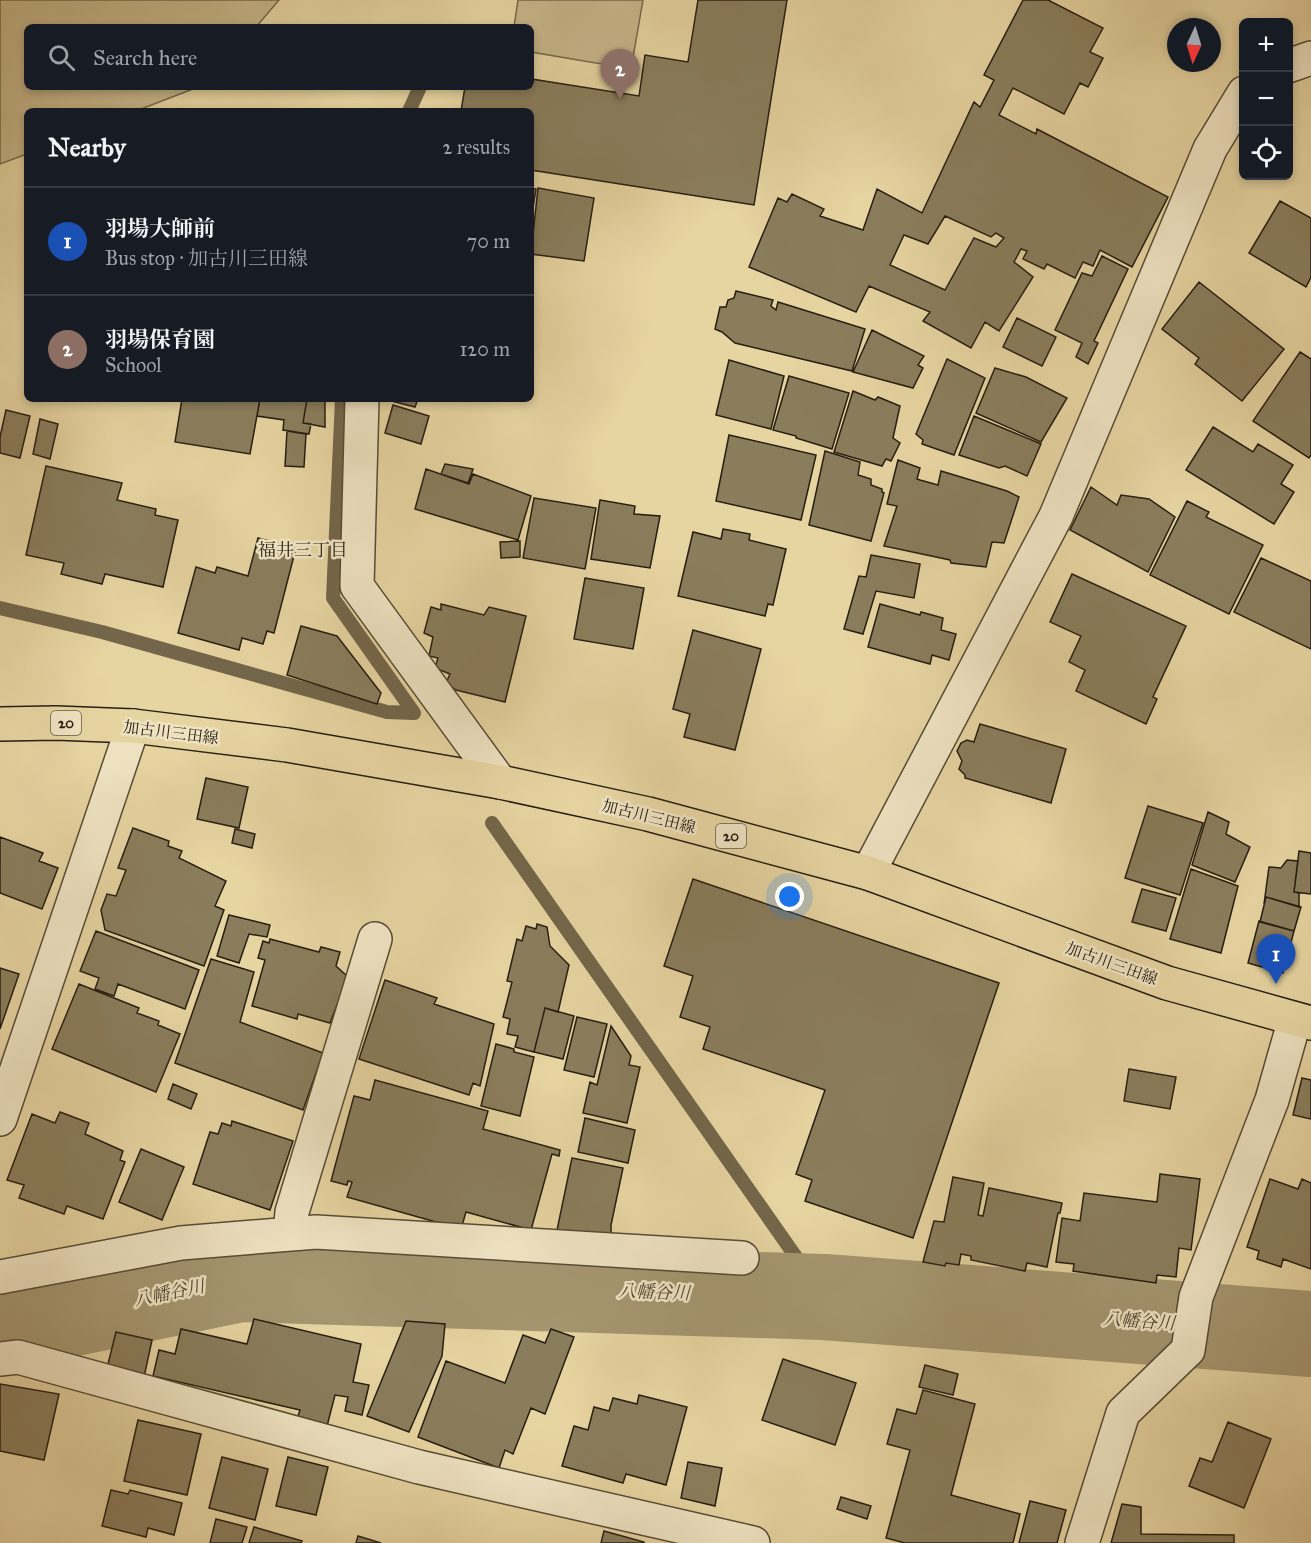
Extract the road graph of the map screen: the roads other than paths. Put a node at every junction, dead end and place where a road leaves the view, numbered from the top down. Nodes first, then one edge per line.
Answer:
1 (1311, 58) edge
2 (1293, 64) edge
3 (1239, 101) edge
4 (362, 402) edge
5 (0, 724) edge
6 (133, 726) junction
7 (500, 782) junction
8 (868, 873) junction
9 (375, 939) dead end
10 (1303, 1021) edge
11 (0, 1119) edge
12 (290, 1234) junction
13 (742, 1258) dead end
14 (0, 1276) edge
15 (0, 1359) edge
16 (753, 1543) edge
17 (1082, 1543) edge

1 - 2 street
3 - 8 street
4 - 7 street
5 - 6 main road, 加古川三田線 / 20
6 - 7 main road, 加古川三田線 / 20
6 - 11 street
7 - 8 main road, 加古川三田線 / 20
8 - 10 main road, 加古川三田線 / 20
9 - 12 street
10 - 17 street
12 - 13 street
12 - 14 street
15 - 16 street

